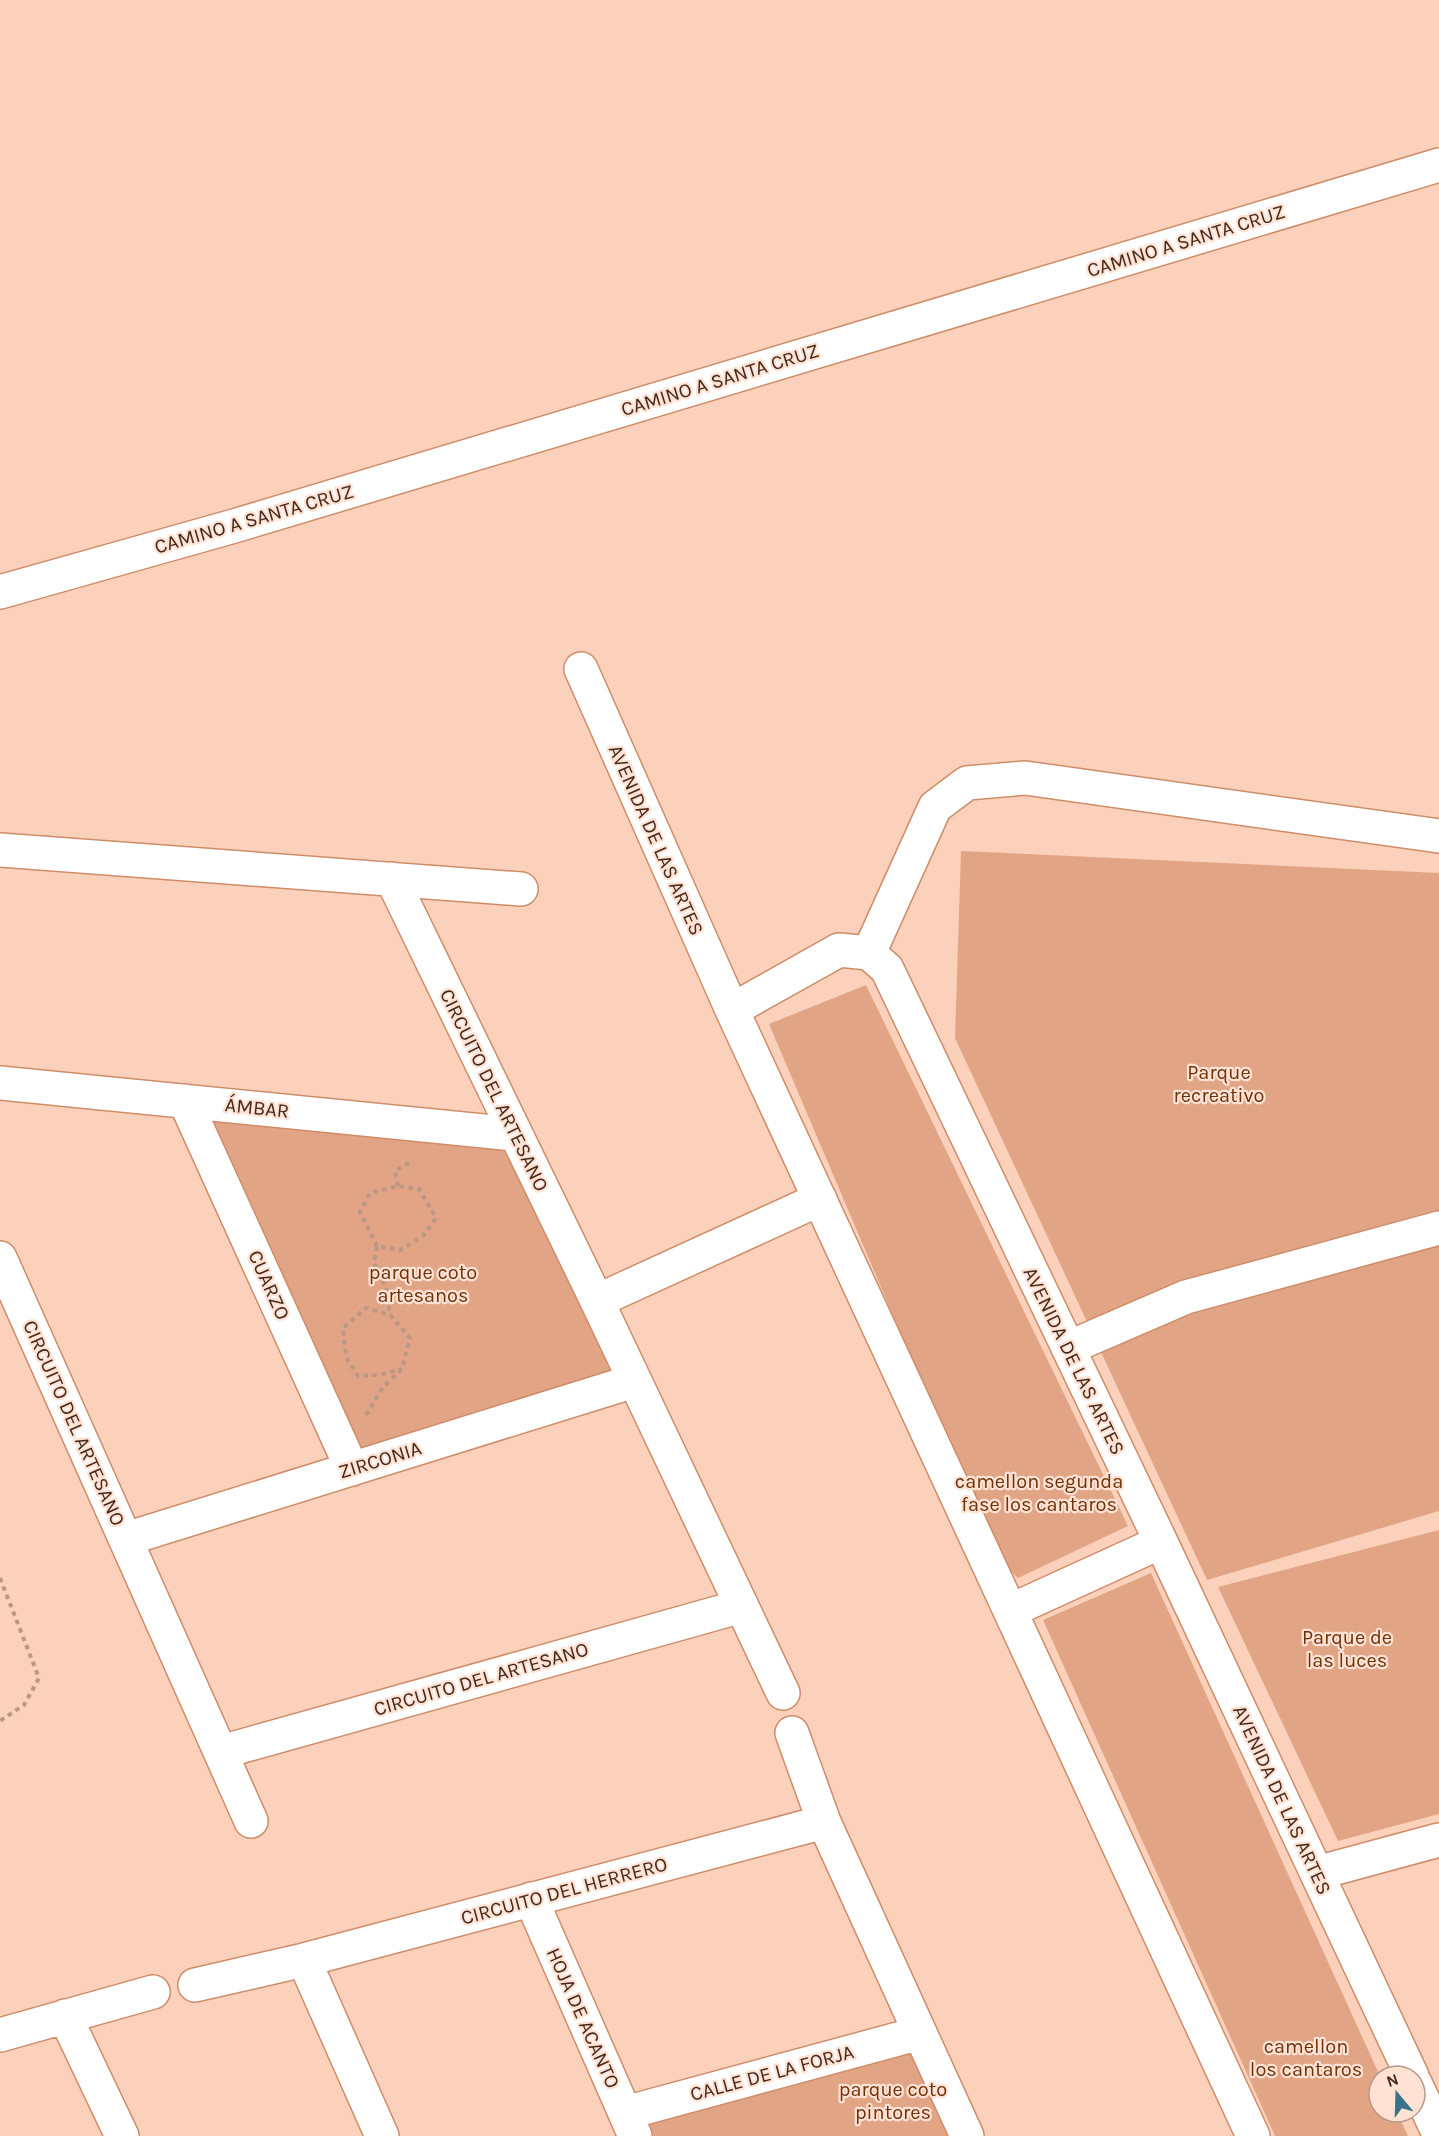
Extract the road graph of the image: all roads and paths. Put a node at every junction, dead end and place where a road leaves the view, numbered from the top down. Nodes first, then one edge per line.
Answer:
1 (1439, 165) edge
2 (0, 592) edge
3 (581, 669) dead end
4 (1439, 836) edge
5 (0, 850) edge
6 (392, 879) junction
7 (521, 889) dead end
8 (869, 953) junction
9 (732, 1010) junction
10 (0, 1083) edge
11 (185, 1101) junction
12 (514, 1134) junction
13 (820, 1199) junction
14 (1439, 1228) edge
15 (377, 1246) junction
16 (0, 1258) edge
17 (597, 1301) junction
18 (390, 1315) junction
19 (1068, 1348) junction
20 (402, 1369) junction
21 (634, 1382) junction
22 (365, 1416) dead end
23 (352, 1468) junction
24 (126, 1539) junction
25 (1161, 1542) junction
26 (0, 1578) edge
27 (742, 1606) junction
28 (1010, 1611) junction
29 (783, 1692) dead end
30 (0, 1721) edge
31 (792, 1733) dead end
32 (220, 1752) junction
33 (251, 1821) dead end
34 (824, 1822) junction
35 (1439, 1840) edge
36 (1317, 1873) junction
37 (531, 1899) junction
38 (304, 1959) junction
39 (195, 1984) dead end
40 (153, 1992) dead end
41 (65, 2016) junction
42 (920, 2033) junction
43 (0, 2035) edge
44 (1406, 2064) edge
45 (1427, 2108) edge
46 (630, 2125) edge
47 (1439, 2134) edge
48 (122, 2136) edge
49 (382, 2136) edge
50 (967, 2136) edge
51 (1253, 2136) edge

1 - 2 street, CAMINO A SANTA CRUZ
3 - 9 street, AVENIDA DE LAS ARTES
4 - 8 street
5 - 6 street
6 - 7 street
6 - 12 street, CIRCUITO DEL ARTESANO
8 - 9 street
8 - 19 street, AVENIDA DE LAS ARTES
9 - 13 street, AVENIDA DE LAS ARTES
10 - 11 street, ÁMBAR
11 - 12 street, ÁMBAR
11 - 23 street, CUARZO
12 - 17 street, CIRCUITO DEL ARTESANO
13 - 17 street
13 - 28 street, AVENIDA DE LAS ARTES
14 - 19 street
15 - 15 path
15 - 18 path
16 - 24 street, CIRCUITO DEL ARTESANO
17 - 21 street, CIRCUITO DEL ARTESANO
18 - 20 path
18 - 20 path
19 - 25 street, AVENIDA DE LAS ARTES
20 - 22 path
21 - 23 street, ZIRCONIA
21 - 27 street, CIRCUITO DEL ARTESANO
23 - 24 street, ZIRCONIA
24 - 32 street, CIRCUITO DEL ARTESANO
25 - 28 street
25 - 36 street, AVENIDA DE LAS ARTES
26 - 30 path
27 - 29 street, CIRCUITO DEL ARTESANO
27 - 32 street, CIRCUITO DEL ARTESANO
28 - 51 street, AVENIDA DE LAS ARTES
31 - 34 street
32 - 33 street, CIRCUITO DEL ARTESANO
34 - 37 street, CIRCUITO DEL HERRERO
34 - 42 street
35 - 36 street
36 - 44 street, AVENIDA DE LAS ARTES
37 - 38 street, CIRCUITO DEL HERRERO
37 - 46 street, HOJA DE ACANTO
38 - 39 street, CIRCUITO DEL HERRERO
38 - 49 street
40 - 41 street
41 - 43 street
41 - 48 street
42 - 46 street, CALLE DE LA FORJA
42 - 50 street
45 - 47 street

